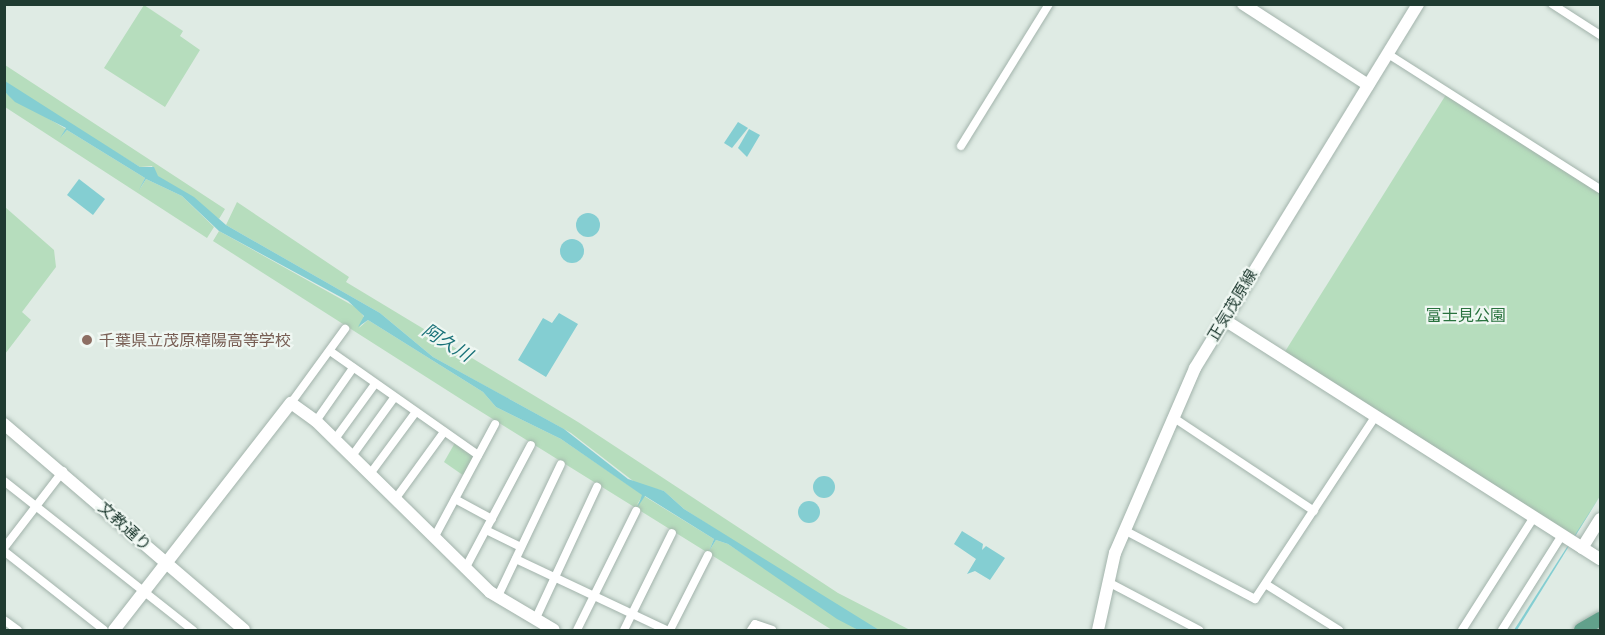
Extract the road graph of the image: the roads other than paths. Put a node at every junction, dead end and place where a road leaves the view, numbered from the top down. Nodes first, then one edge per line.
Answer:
1 (1049, 4) edge
2 (1243, 4) edge
3 (1418, 4) edge
4 (1551, 4) edge
5 (1600, 35) edge
6 (1388, 54) junction
7 (1368, 85) junction
8 (961, 146) dead end
9 (1600, 189) edge
10 (1223, 319) junction
11 (345, 329) dead end
12 (330, 351) junction
13 (353, 368) junction
14 (375, 384) junction
15 (394, 398) junction
16 (291, 403) junction
17 (415, 413) junction
18 (1375, 417) junction
19 (1174, 418) junction
20 (316, 421) junction
21 (4, 424) edge
22 (495, 424) dead end
23 (444, 432) junction
24 (335, 439) junction
25 (531, 445) dead end
26 (478, 455) junction
27 (352, 456) junction
28 (561, 464) dead end
29 (63, 471) junction
30 (370, 474) junction
31 (4, 481) edge
32 (597, 487) dead end
33 (396, 498) junction
34 (455, 499) junction
35 (37, 507) junction
36 (636, 511) dead end
37 (1314, 512) junction
38 (1534, 517) junction
39 (492, 519) junction
40 (1600, 519) edge
41 (486, 530) junction
42 (1126, 531) junction
43 (672, 533) dead end
44 (1562, 535) junction
45 (435, 536) junction
46 (521, 547) junction
47 (1582, 548) junction
48 (4, 549) edge
49 (708, 555) dead end
50 (516, 559) junction
51 (1600, 559) edge
52 (168, 563) junction
53 (466, 567) junction
54 (555, 578) junction
55 (1108, 582) junction
56 (1267, 585) junction
57 (144, 593) junction
58 (593, 596) junction
59 (497, 598) junction
60 (631, 614) junction
61 (1600, 619) edge
62 (4, 620) edge
63 (535, 620) junction
64 (1327, 627) edge
65 (1101, 629) edge
66 (18, 630) edge
67 (104, 630) edge
68 (114, 630) edge
69 (194, 630) edge
70 (244, 630) edge
71 (554, 630) edge
72 (577, 630) edge
73 (624, 630) edge
74 (668, 630) edge
75 (751, 630) edge
76 (772, 630) edge
77 (1198, 630) edge
78 (1339, 630) edge
79 (1462, 630) edge
80 (1502, 630) edge
81 (1581, 630) edge

1 - 8 street
2 - 7 street
3 - 6 street, 正気茂原線
4 - 5 street
6 - 7 street, 正気茂原線
6 - 9 street
7 - 10 street, 正気茂原線
10 - 18 street
10 - 19 street, 正気茂原線
11 - 12 street
12 - 13 street
12 - 16 street
13 - 14 street
13 - 20 street
14 - 15 street
14 - 24 street
15 - 17 street
15 - 27 street
16 - 20 street
16 - 52 street
17 - 23 street
17 - 30 street
18 - 37 street
18 - 38 street
19 - 37 street
19 - 42 street, 正気茂原線
20 - 24 street
21 - 29 street, 文教通り
22 - 26 street
23 - 26 street
23 - 33 street
24 - 27 street
25 - 39 street
26 - 34 street
27 - 30 street
28 - 46 street
29 - 35 street
29 - 52 street, 文教通り
30 - 33 street
31 - 35 street
32 - 54 street
33 - 45 street
34 - 39 street
34 - 45 street
35 - 48 street
35 - 57 street
36 - 58 street
37 - 56 street
38 - 44 street
38 - 79 street
39 - 41 street
40 - 47 street
41 - 46 street
41 - 53 street
42 - 55 street, 正気茂原線
42 - 56 street
43 - 60 street
44 - 47 street
44 - 80 street
45 - 53 street
46 - 50 street
47 - 51 street
48 - 67 street
49 - 74 street
50 - 54 street
50 - 59 street
52 - 57 street
52 - 70 street, 文教通り
53 - 59 street
54 - 58 street
54 - 63 street
55 - 65 street, 正気茂原線
55 - 77 street
56 - 64 street
57 - 68 street
57 - 69 street
58 - 60 street
58 - 72 street
59 - 63 street
60 - 73 street
60 - 74 street
61 - 81 main road
62 - 66 street
63 - 71 street
64 - 78 street
75 - 76 street

